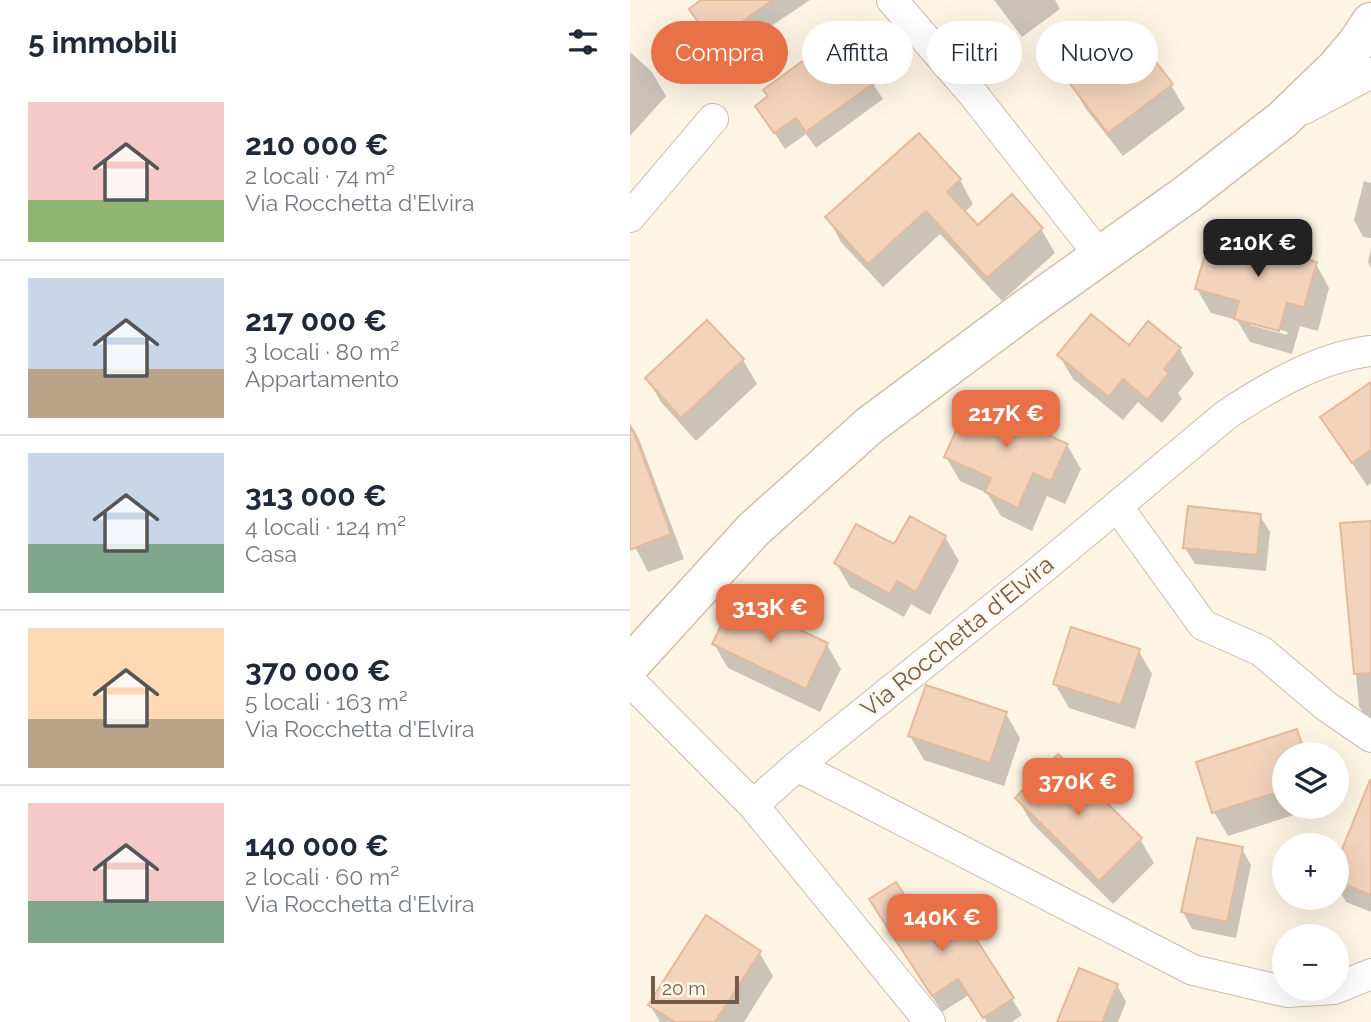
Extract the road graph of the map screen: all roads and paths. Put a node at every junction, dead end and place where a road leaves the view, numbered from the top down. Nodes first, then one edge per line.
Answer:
1 (892, 0) edge
2 (1371, 22) edge
3 (1371, 73) edge
4 (713, 119) dead end
5 (1282, 120) junction
6 (630, 217) edge
7 (1100, 256) junction
8 (1371, 351) edge
9 (1117, 506) junction
10 (636, 646) edge
11 (630, 681) edge
12 (1371, 737) edge
13 (797, 766) junction
14 (753, 805) junction
15 (1371, 974) edge
16 (1349, 983) edge
17 (1272, 988) edge
18 (930, 1022) edge

1 - 7 street
2 - 5 main road
3 - 5 street
4 - 6 street
5 - 7 main road
7 - 10 main road
8 - 9 street, Via Rocchetta d'Elvira
9 - 12 street
9 - 13 street, Via Rocchetta d'Elvira
11 - 14 street
13 - 14 street, Via Rocchetta d'Elvira
13 - 17 street
14 - 18 street
15 - 16 street

